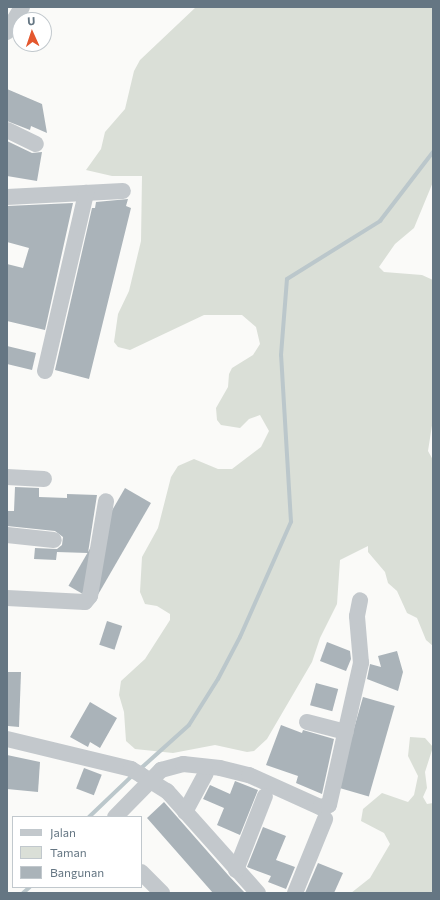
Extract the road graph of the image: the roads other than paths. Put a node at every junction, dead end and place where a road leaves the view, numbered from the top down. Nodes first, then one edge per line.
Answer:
1 (22, 7) edge
2 (7, 32) edge
3 (7, 130) edge
4 (36, 144) dead end
5 (123, 191) dead end
6 (86, 193) junction
7 (7, 197) edge
8 (44, 370) dead end
9 (7, 478) edge
10 (44, 479) dead end
11 (106, 501) dead end
12 (7, 535) edge
13 (54, 540) dead end
14 (7, 598) edge
15 (360, 600) dead end
16 (307, 722) dead end
17 (346, 732) junction
18 (7, 739) edge
19 (206, 773) dead end
20 (140, 775) junction
21 (265, 796) dead end
22 (185, 812) junction
23 (116, 816) edge
24 (325, 819) dead end
25 (236, 870) junction
26 (142, 873) edge
27 (162, 893) edge
28 (258, 893) edge
29 (295, 893) edge

1 - 2 street
3 - 4 street
5 - 6 street
6 - 7 street
6 - 8 street
9 - 10 street
11 - 14 street
12 - 13 street
15 - 17 street
16 - 17 street
17 - 20 street
18 - 20 street
19 - 22 street
20 - 22 street
20 - 23 street
21 - 25 street
22 - 25 street
24 - 29 street
25 - 28 street
26 - 27 street

